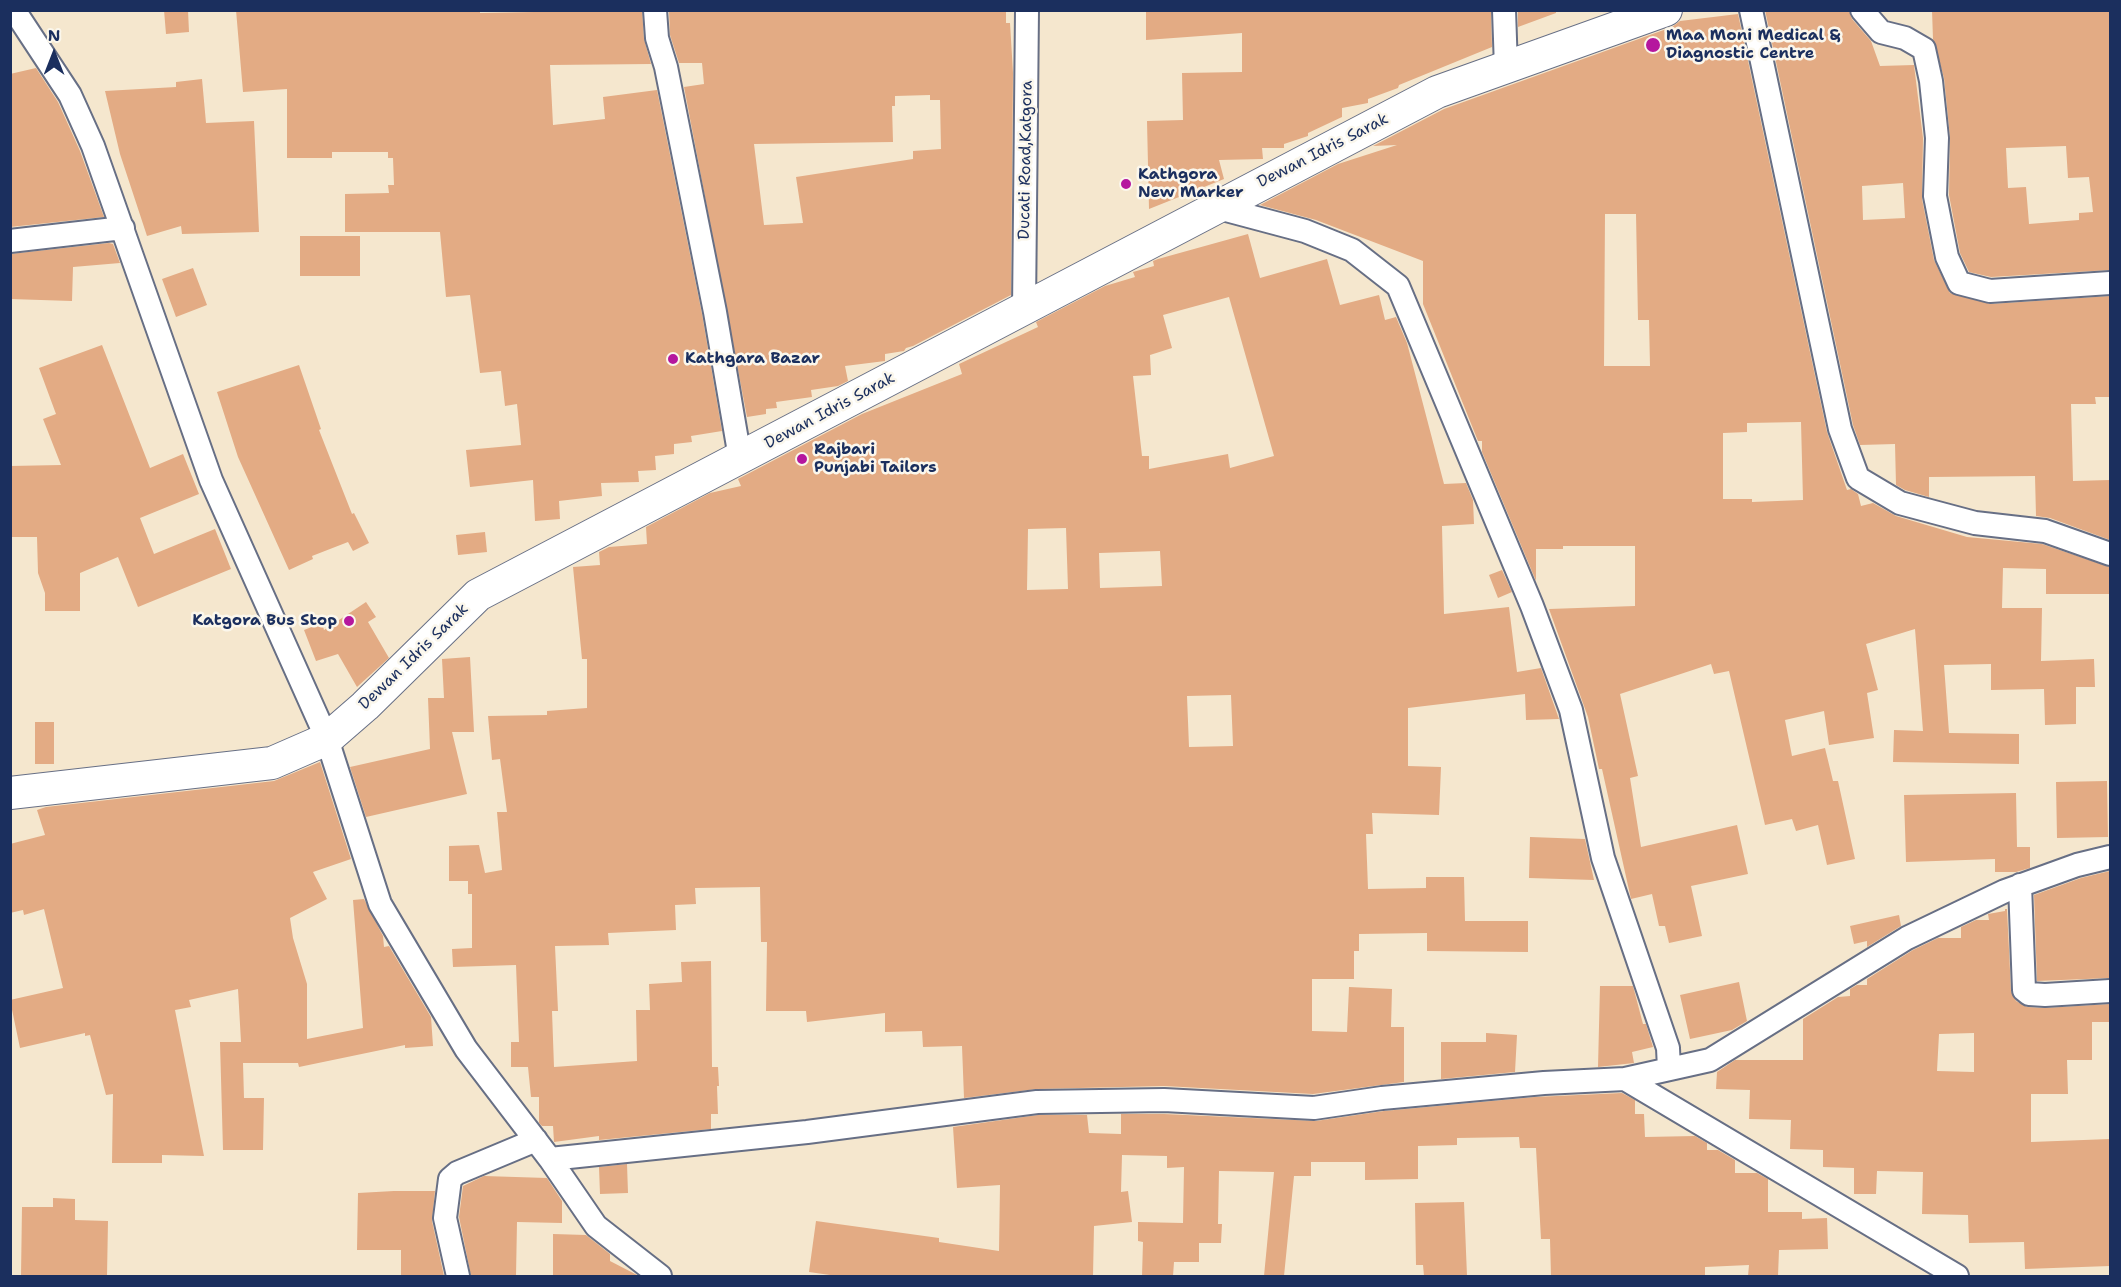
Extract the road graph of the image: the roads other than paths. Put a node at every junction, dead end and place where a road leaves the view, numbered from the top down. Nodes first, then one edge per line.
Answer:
1 (14, 10) edge
2 (655, 10) edge
3 (1027, 10) edge
4 (1504, 10) edge
5 (1666, 10) edge
6 (1751, 10) edge
7 (1863, 10) edge
8 (1506, 68) junction
9 (1215, 207) junction
10 (123, 228) junction
11 (10, 241) edge
12 (2110, 283) edge
13 (1024, 310) junction
14 (740, 458) junction
15 (2110, 555) edge
16 (327, 739) junction
17 (10, 794) edge
18 (2110, 857) edge
19 (2020, 885) junction
20 (2110, 991) edge
21 (1669, 1069) junction
22 (1625, 1079) junction
23 (536, 1140) junction
24 (550, 1159) junction
25 (458, 1276) edge
26 (660, 1276) edge
27 (1957, 1276) edge

1 - 10 street
2 - 14 street
3 - 13 street, Ducati Road,Katgora
4 - 8 street
5 - 8 main road, Dewan Idris Sarak
6 - 15 street
7 - 12 street
8 - 9 main road, Dewan Idris Sarak
9 - 13 main road, Dewan Idris Sarak
9 - 21 street
10 - 11 street
10 - 16 street
13 - 14 main road, Dewan Idris Sarak
14 - 16 main road, Dewan Idris Sarak
16 - 17 main road, Dewan Idris Sarak
16 - 23 street
18 - 19 street
19 - 20 street
19 - 21 street
21 - 22 street
22 - 24 street
22 - 27 street
23 - 24 street
23 - 25 street
24 - 26 street

